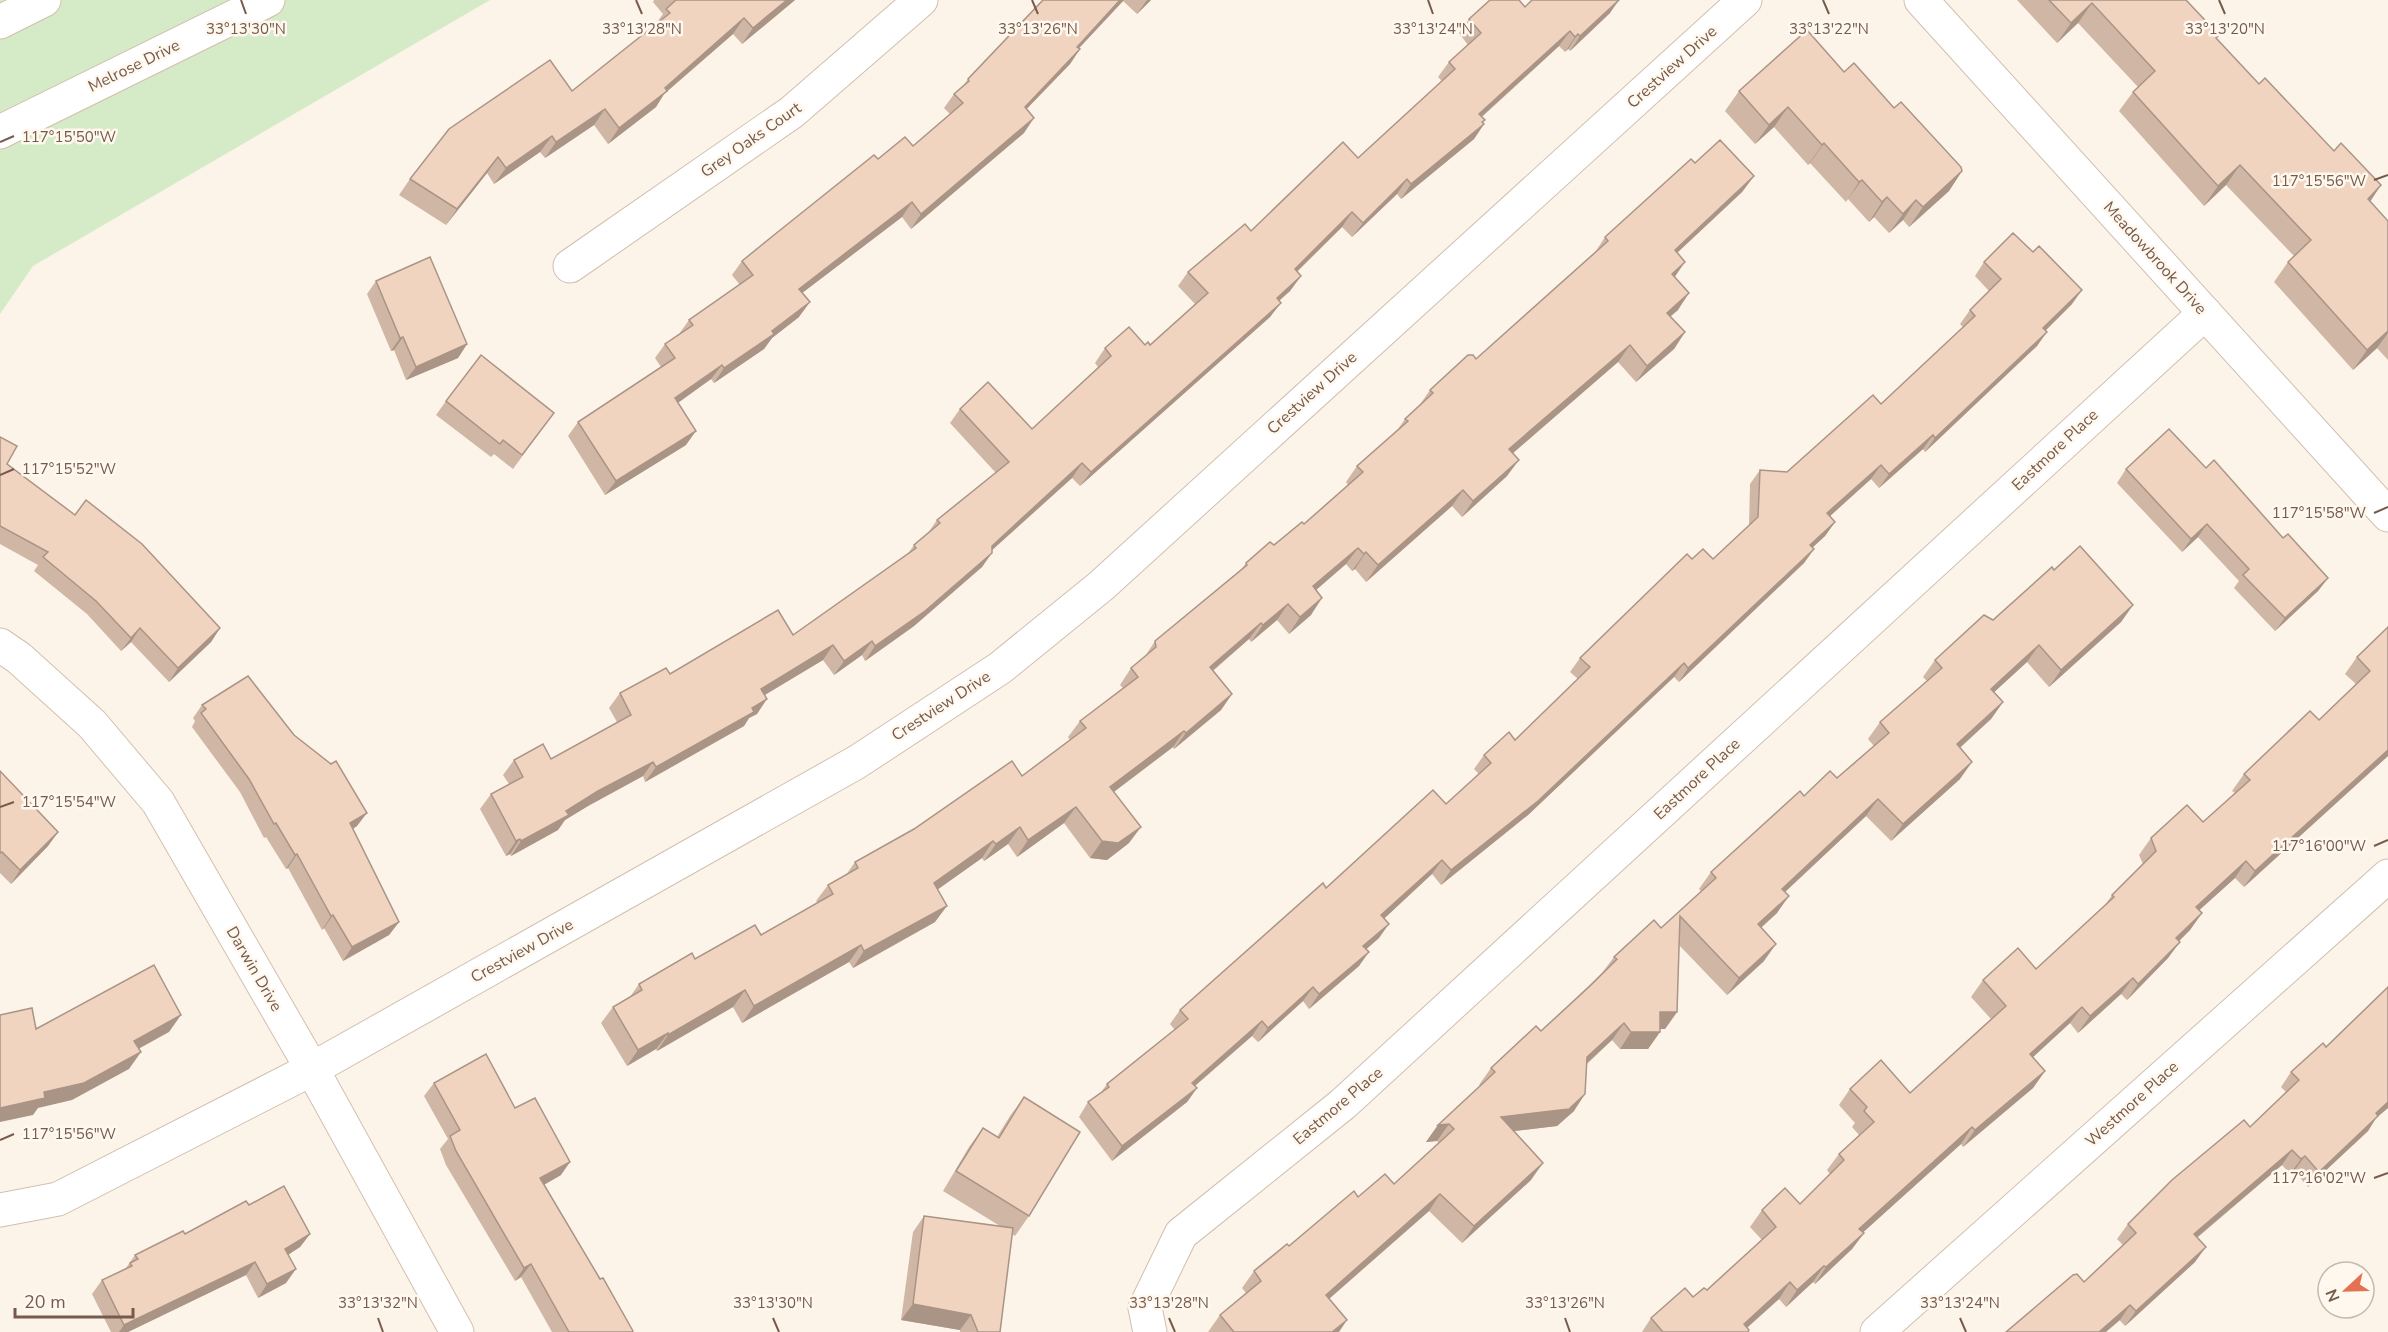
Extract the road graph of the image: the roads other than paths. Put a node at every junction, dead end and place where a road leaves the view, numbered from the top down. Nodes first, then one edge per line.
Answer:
1 (44, 0) edge
2 (268, 0) edge
3 (921, 0) edge
4 (1745, 0) edge
5 (1921, 0) edge
6 (0, 22) edge
7 (0, 132) edge
8 (570, 266) dead end
9 (2205, 313) junction
10 (2388, 515) edge
11 (0, 645) edge
12 (2388, 876) edge
13 (312, 1069) junction
14 (0, 1210) edge
15 (457, 1332) edge
16 (1150, 1332) edge
17 (1877, 1332) edge

1 - 6 street
2 - 7 street, Melrose Drive
3 - 8 street, Grey Oaks Court
4 - 13 street, Crestview Drive
5 - 9 street, Meadowbrook Drive
9 - 10 street, Meadowbrook Drive
9 - 16 street, Eastmore Place
11 - 13 street, Darwin Drive
12 - 17 street, Westmore Place
13 - 14 street, Crestview Drive
13 - 15 street, Darwin Drive

